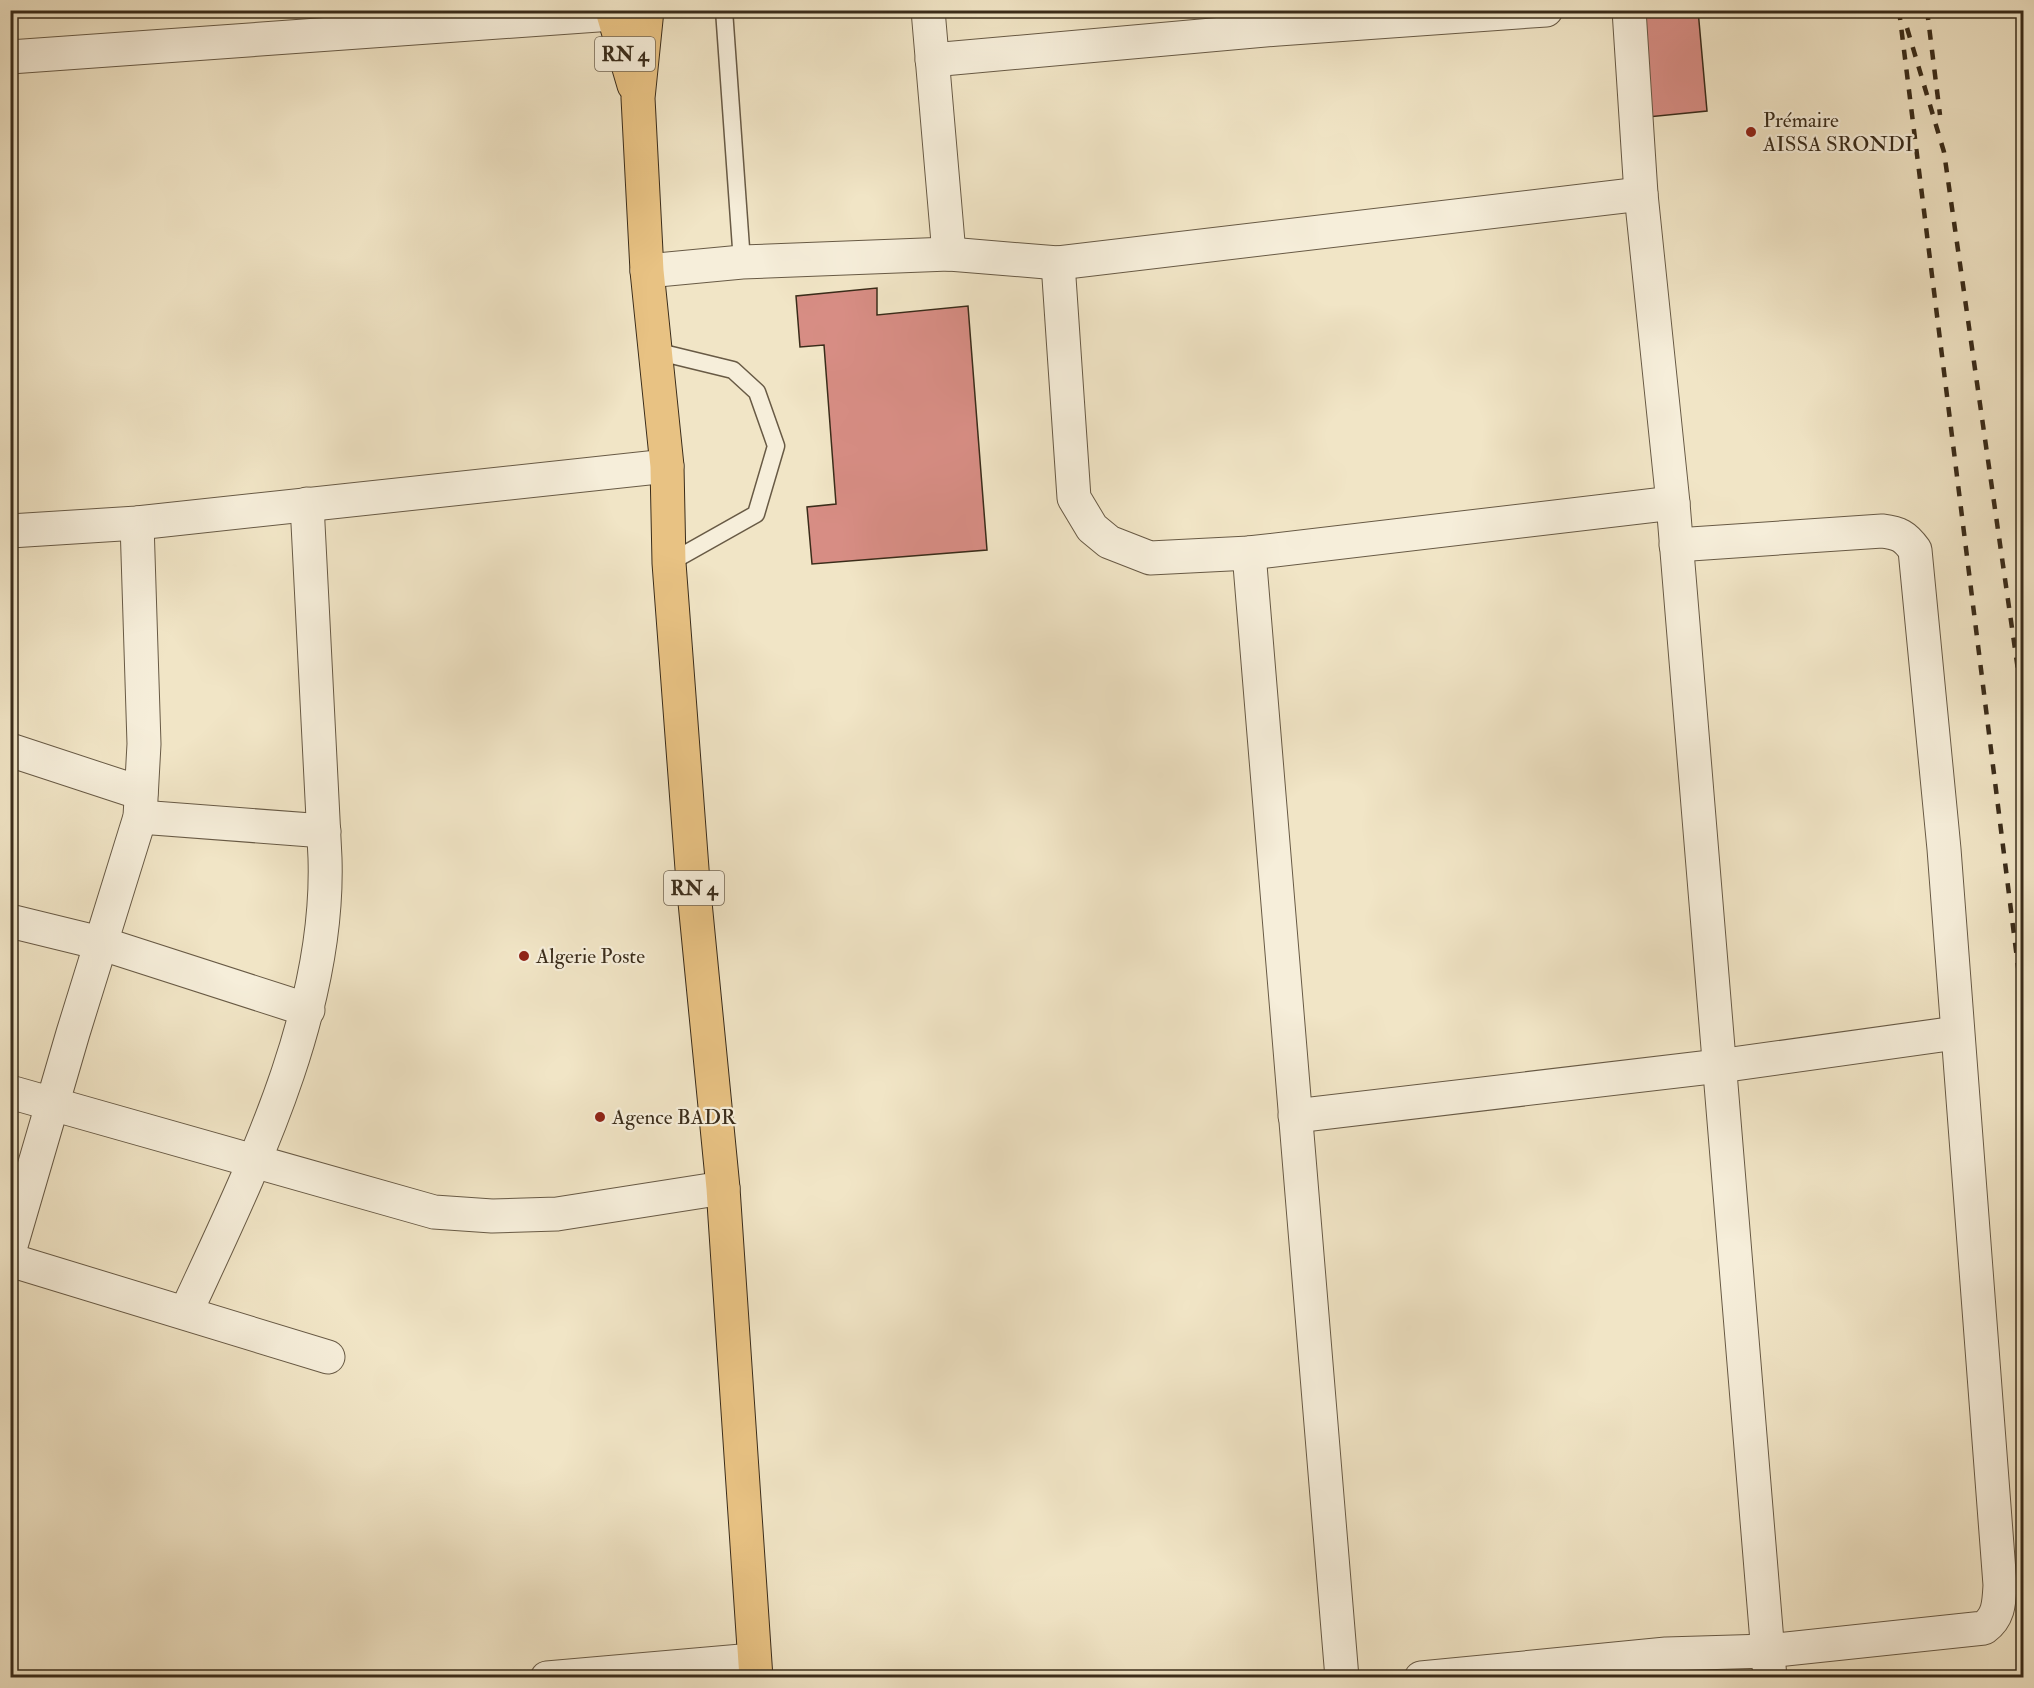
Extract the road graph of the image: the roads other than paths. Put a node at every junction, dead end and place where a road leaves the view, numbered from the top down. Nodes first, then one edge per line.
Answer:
1 (647, 10) edge
2 (724, 10) edge
3 (928, 10) edge
4 (1546, 10) edge
5 (1629, 10) edge
6 (612, 12) edge
7 (1448, 14) edge
8 (10, 57) edge
9 (932, 60) junction
10 (638, 98) junction
11 (1641, 194) junction
12 (949, 254) junction
13 (742, 262) junction
14 (1058, 263) junction
15 (647, 271) junction
16 (655, 351) junction
17 (667, 466) junction
18 (1673, 503) junction
19 (307, 504) junction
20 (137, 523) junction
21 (10, 531) edge
22 (1676, 545) junction
23 (1249, 553) junction
24 (669, 563) junction
25 (10, 750) edge
26 (141, 805) junction
27 (324, 831) junction
28 (10, 921) edge
29 (100, 943) junction
30 (308, 1010) junction
31 (1956, 1033) junction
32 (1719, 1066) junction
33 (10, 1092) edge
34 (52, 1104) junction
35 (1295, 1116) junction
36 (255, 1161) junction
37 (723, 1188) junction
38 (10, 1249) edge
39 (10, 1260) edge
40 (186, 1312) junction
41 (328, 1357) dead end
42 (1768, 1664) edge
43 (754, 1669) edge
44 (547, 1677) edge
45 (1342, 1677) edge
46 (1421, 1677) edge

1 - 10 main road, RN 4
2 - 13 lane
3 - 9 street
4 - 7 street
5 - 11 street
6 - 8 street
6 - 10 main road, RN 4
7 - 9 street
9 - 12 street
10 - 15 main road, RN 4
11 - 14 street
11 - 18 street
12 - 13 street
12 - 14 street
13 - 15 street
14 - 23 street
15 - 16 main road, RN 4
16 - 17 main road, RN 4
16 - 24 lane
17 - 19 street
17 - 24 main road, RN 4
18 - 22 street
18 - 23 street
19 - 20 street
19 - 27 street
20 - 21 street
20 - 26 street
22 - 31 street
22 - 32 street
23 - 35 street
24 - 37 main road, RN 4
25 - 26 street
26 - 27 street
26 - 29 street
27 - 30 street
28 - 29 street
29 - 30 street
29 - 34 street
30 - 36 street
31 - 32 street
31 - 42 street
32 - 35 street
32 - 42 street
33 - 34 street
34 - 36 street
34 - 38 street
35 - 45 street
36 - 37 street
36 - 40 street
37 - 43 main road, RN 4
39 - 40 street
40 - 41 street
42 - 46 street
43 - 44 street

